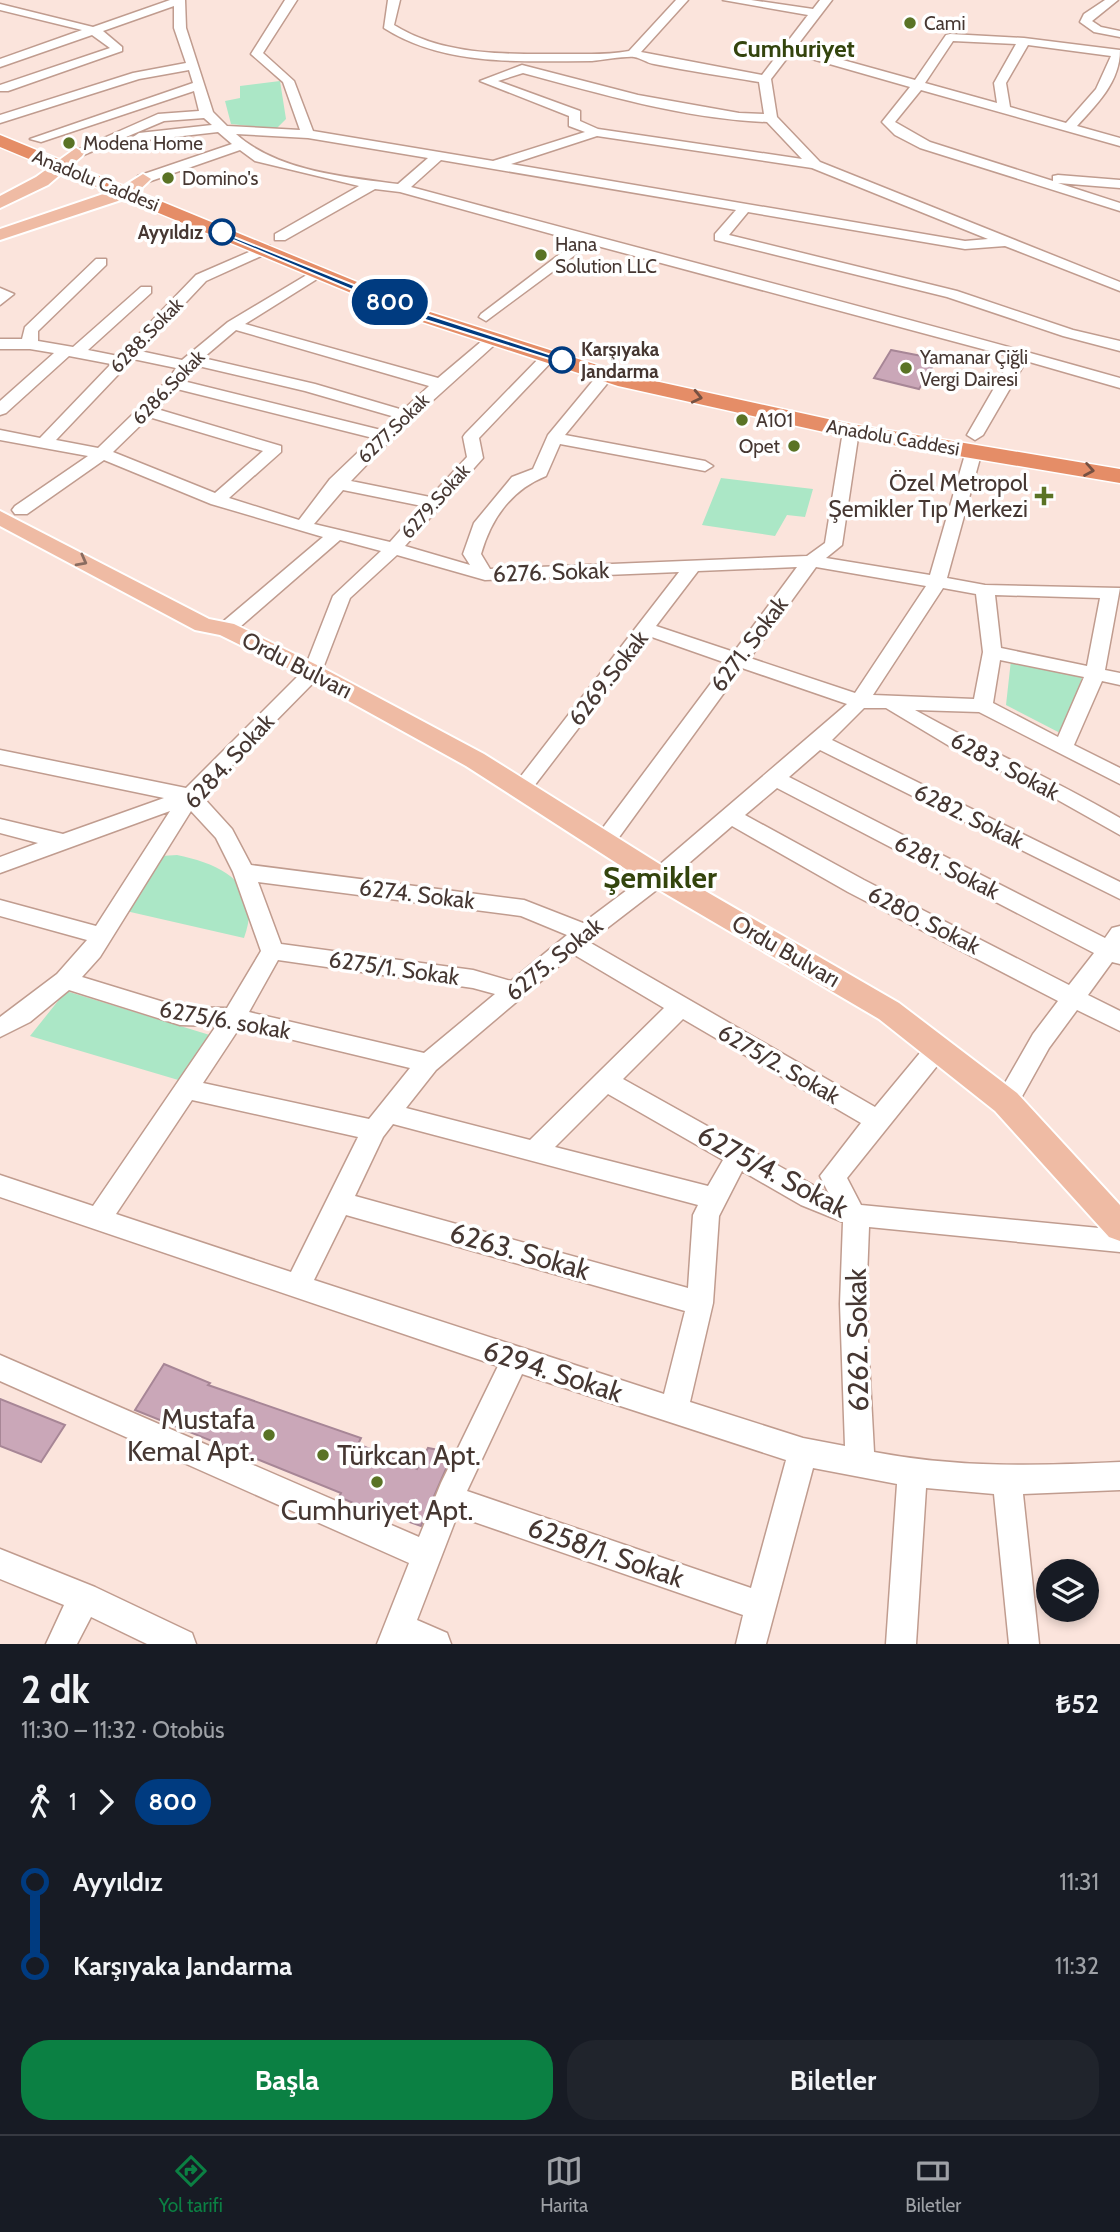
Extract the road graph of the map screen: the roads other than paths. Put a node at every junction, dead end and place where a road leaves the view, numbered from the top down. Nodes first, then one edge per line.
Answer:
1 (290, 0) edge
2 (394, 0) edge
3 (682, 0) edge
4 (729, 0) edge
5 (826, 0) edge
6 (1112, 0) edge
7 (178, 1) edge
8 (1, 3) edge
9 (151, 4) edge
10 (27, 13) junction
11 (816, 13) junction
12 (9, 20) dead end
13 (91, 29) junction
14 (1120, 34) edge
15 (1024, 41) junction
16 (790, 48) junction
17 (633, 53) junction
18 (1119, 53) edge
19 (0, 63) edge
20 (194, 65) junction
21 (765, 79) junction
22 (918, 85) junction
23 (4, 88) dead end
24 (198, 89) junction
25 (1004, 110) junction
26 (201, 115) junction
27 (162, 117) junction
28 (771, 118) junction
29 (0, 122) edge
30 (1068, 128) junction
31 (219, 129) junction
32 (595, 132) junction
33 (308, 134) junction
34 (137, 137) junction
35 (36, 139) junction
36 (0, 140) edge
37 (1120, 142) edge
38 (241, 145) junction
39 (80, 155) junction
40 (438, 156) junction
41 (59, 165) junction
42 (815, 165) junction
43 (493, 166) junction
44 (1021, 176) junction
45 (42, 181) junction
46 (373, 184) junction
47 (1120, 184) edge
48 (135, 185) junction
49 (401, 188) junction
50 (98, 201) junction
51 (0, 203) edge
52 (1120, 207) edge
53 (744, 209) junction
54 (0, 235) edge
55 (588, 239) junction
56 (1003, 242) junction
57 (273, 243) junction
58 (101, 262) dead end
59 (320, 271) junction
60 (1120, 287) edge
61 (146, 290) dead end
62 (0, 292) edge
63 (0, 300) edge
64 (486, 317) junction
65 (233, 325) junction
66 (30, 337) junction
67 (494, 338) junction
68 (0, 344) edge
69 (1120, 346) edge
70 (70, 352) junction
71 (549, 356) junction
72 (124, 357) junction
73 (1020, 357) junction
74 (189, 362) junction
75 (607, 374) junction
76 (174, 383) junction
77 (1120, 383) edge
78 (440, 384) junction
79 (0, 410) edge
80 (146, 411) junction
81 (404, 415) junction
82 (850, 431) junction
83 (0, 435) edge
84 (384, 436) junction
85 (554, 438) junction
86 (975, 443) junction
87 (43, 444) junction
88 (102, 454) junction
89 (1120, 458) edge
90 (705, 467) dead end
91 (1120, 476) edge
92 (336, 483) junction
93 (0, 499) edge
94 (217, 500) junction
95 (432, 503) junction
96 (10, 514) edge
97 (303, 527) junction
98 (335, 535) junction
99 (392, 550) junction
100 (811, 561) junction
101 (694, 565) junction
102 (485, 575) junction
103 (937, 583) junction
104 (985, 590) junction
105 (1115, 594) edge
106 (226, 629) junction
107 (646, 629) junction
108 (992, 652) junction
109 (739, 661) junction
110 (313, 672) junction
111 (1095, 674) junction
112 (1120, 679) edge
113 (859, 701) junction
114 (890, 704) junction
115 (983, 706) junction
116 (818, 741) junction
117 (1063, 748) junction
118 (0, 757) edge
119 (1120, 777) edge
120 (774, 778) junction
121 (521, 789) junction
122 (190, 796) junction
123 (729, 815) junction
124 (0, 826) edge
125 (1120, 828) edge
126 (61, 841) junction
127 (604, 842) junction
128 (0, 865) edge
129 (244, 872) junction
130 (659, 877) junction
131 (1120, 891) edge
132 (0, 908) edge
133 (101, 936) junction
134 (578, 938) junction
135 (1116, 947) edge
136 (272, 951) junction
137 (65, 980) junction
138 (515, 991) junction
139 (1073, 997) junction
140 (680, 1007) junction
141 (234, 1017) junction
142 (1120, 1022) edge
143 (0, 1028) edge
144 (937, 1049) junction
145 (428, 1063) junction
146 (605, 1080) junction
147 (185, 1088) junction
148 (1006, 1102) junction
149 (878, 1121) junction
150 (381, 1122) junction
151 (535, 1152) junction
152 (738, 1155) junction
153 (0, 1186) edge
154 (715, 1199) junction
155 (339, 1202) junction
156 (854, 1215) junction
157 (98, 1220) junction
158 (1120, 1227) edge
159 (1120, 1241) edge
160 (298, 1286) junction
161 (700, 1303) junction
162 (515, 1359) junction
163 (0, 1368) edge
164 (674, 1410) junction
165 (803, 1452) junction
166 (860, 1465) junction
167 (912, 1474) junction
168 (1120, 1476) edge
169 (1007, 1481) junction
170 (449, 1499) junction
171 (426, 1555) junction
172 (1, 1566) edge
173 (84, 1598) junction
174 (763, 1607) junction
175 (395, 1636) edge
176 (61, 1644) edge
177 (181, 1644) edge
178 (436, 1644) edge
179 (751, 1644) edge
180 (901, 1644) edge
181 (1024, 1644) edge

1 - 33 street
2 - 17 street
3 - 17 street
4 - 11 street
5 - 11 street
6 - 14 street
7 - 9 street
7 - 20 street
8 - 10 street
9 - 13 street
10 - 12 street
10 - 13 street
11 - 16 street
13 - 19 street
13 - 23 street
15 - 18 street
15 - 22 street
15 - 25 street
16 - 21 street
16 - 22 street
17 - 21 street
18 - 30 street
20 - 24 street
20 - 29 street
21 - 28 street
22 - 25 street
22 - 44 street
24 - 26 street
24 - 27 street
24 - 35 street
25 - 30 street
26 - 27 street
26 - 31 street
26 - 34 street
27 - 39 street
28 - 32 street
28 - 42 street
29 - 35 highway, Anadolu Caddesi
30 - 37 street
31 - 33 street
31 - 34 street
31 - 38 street
32 - 42 street
32 - 43 street
33 - 40 street
34 - 39 street
35 - 39 highway, Anadolu Caddesi
36 - 41 highway, Anadolu Caddesi
38 - 46 street
38 - 48 street
39 - 41 main road
39 - 48 highway, Anadolu Caddesi
40 - 43 street
40 - 49 street
41 - 45 main road
41 - 48 highway, Anadolu Caddesi
42 - 56 street
43 - 53 street
44 - 47 street
44 - 52 street
45 - 50 main road
45 - 51 main road
46 - 49 street
46 - 57 street, 6288.Sokak
48 - 50 main road
48 - 57 highway, Anadolu Caddesi
49 - 55 street
50 - 54 main road
53 - 56 street
53 - 69 street
55 - 64 street
55 - 73 street
56 - 60 street
57 - 59 highway, Anadolu Caddesi
57 - 64 highway, Anadolu Caddesi
57 - 72 street, 6288.Sokak
58 - 66 street
59 - 65 street, 6286.Sokak
59 - 67 highway, Anadolu Caddesi
61 - 70 street
62 - 63 street
64 - 86 highway, Anadolu Caddesi
65 - 74 street, 6286.Sokak
65 - 78 street
66 - 68 street
66 - 70 street
67 - 71 highway, Anadolu Caddesi
67 - 78 street, 6277.Sokak
70 - 72 street
70 - 79 street
71 - 75 highway, Anadolu Caddesi
71 - 95 street, 6279.Sokak
72 - 74 street
72 - 87 street, 6288.Sokak
73 - 77 street
73 - 86 street, 6275. Sokak
74 - 76 street, 6286.Sokak
74 - 81 street
75 -> 82 highway, Anadolu Caddesi
75 - 85 street
76 - 80 street, 6286.Sokak
76 - 84 street
78 - 81 street, 6277.Sokak
80 - 88 street, 6286.Sokak
80 - 94 street
81 - 84 street, 6277.Sokak
82 - 86 highway, Anadolu Caddesi
82 - 100 street, 6271. Sokak
83 - 87 street, 6276. Sokak
84 - 92 street, 6277.Sokak
85 - 90 street
85 - 102 street
86 - 89 highway, Anadolu Caddesi
86 -> 91 highway, Anadolu Caddesi
86 - 103 street, 6275. Sokak
87 - 88 street, 6276. Sokak
88 - 94 street, 6276. Sokak
88 - 96 street, 6286.Sokak
92 - 95 street
92 - 97 street, 6277.Sokak
93 - 96 main road, Ordu Bulvarı
94 - 97 street, 6276. Sokak
95 - 99 street, 6279.Sokak
96 - 106 main road, Ordu Bulvarı
97 - 98 street, 6276. Sokak
98 - 99 street, 6276. Sokak
98 - 106 street
99 - 102 street, 6276. Sokak
99 - 110 street, 6284. Sokak
100 - 101 street, 6276. Sokak
100 - 103 street, 6276. Sokak
100 - 109 street, 6271. Sokak
101 - 102 street, 6276. Sokak
101 - 107 street, 6269.Sokak
103 - 104 street, 6276. Sokak
103 - 113 street, 6275. Sokak
104 - 105 street, 6276. Sokak
104 - 108 street
105 - 111 street
106 - 110 main road, Ordu Bulvarı
107 - 109 street
107 - 121 street, 6269.Sokak
108 - 111 street
108 - 115 street
109 - 113 street
109 - 127 street, 6271. Sokak
110 - 121 main road, Ordu Bulvarı
110 - 122 street, 6284. Sokak
111 - 112 street
111 - 117 street
113 - 114 street
113 - 116 street, 6275. Sokak
114 - 115 street
114 - 125 street, 6283. Sokak
115 - 117 street
116 - 120 street, 6275. Sokak
116 - 131 street, 6282. Sokak
117 - 119 street
118 - 122 street
120 - 123 street, 6275. Sokak
120 - 135 street, 6281. Sokak
121 - 127 main road, Ordu Bulvarı
122 - 126 street
122 - 129 street
122 - 133 street, 6284. Sokak
123 - 130 street, 6275. Sokak
123 - 139 street, 6280. Sokak
124 - 126 street
126 - 128 street
127 - 130 main road, Ordu Bulvarı
129 - 134 street, 6274. Sokak
129 - 136 street
130 - 134 street, 6275. Sokak
130 - 144 main road, Ordu Bulvarı
132 - 133 street
133 - 137 street, 6284. Sokak
134 - 138 street, 6275. Sokak
134 - 140 street
135 - 139 street
136 - 138 street, 6275/1. Sokak
136 - 141 street
137 - 141 street, 6275/6. sokak
137 - 143 street, 6284. Sokak
138 - 145 street, 6275. Sokak
139 - 142 street, 6280. Sokak
139 - 148 street
140 - 146 street
140 - 149 street, 6275/2. Sokak
141 - 145 street, 6275/6. sokak
141 - 147 street
144 - 148 main road, Ordu Bulvarı
144 - 149 street, 6262. Sokak
145 - 150 street, 6275. Sokak
146 - 151 street
146 - 152 street, 6275/4. Sokak
147 - 150 street
147 - 157 street
148 - 158 main road, Ordu Bulvarı
149 - 156 street, 6262. Sokak
150 - 151 street
150 - 155 street, 6275. Sokak
151 - 154 street
152 - 154 street
152 - 156 street, 6275/4. Sokak
153 - 157 street, 6294. Sokak
154 - 161 street
155 - 160 street, 6275. Sokak
155 - 161 street, 6263. Sokak
156 - 159 street, 6275/4. Sokak
156 - 166 street, 6262. Sokak
157 - 160 street, 6294. Sokak
160 - 162 street, 6294. Sokak
161 - 164 street
162 - 164 street, 6294. Sokak
162 - 170 street
163 - 171 street
164 - 165 street, 6294. Sokak
165 - 166 street, 6294. Sokak
165 - 174 street
166 - 167 street, 6294. Sokak
167 - 169 street, 6294. Sokak
167 - 180 street
168 - 169 street, 6294. Sokak
169 - 181 street
170 - 171 street
170 - 174 street, 6258/1. Sokak
171 - 175 street
172 - 173 street
173 - 176 street
173 - 177 street
174 - 179 street
175 - 178 street

